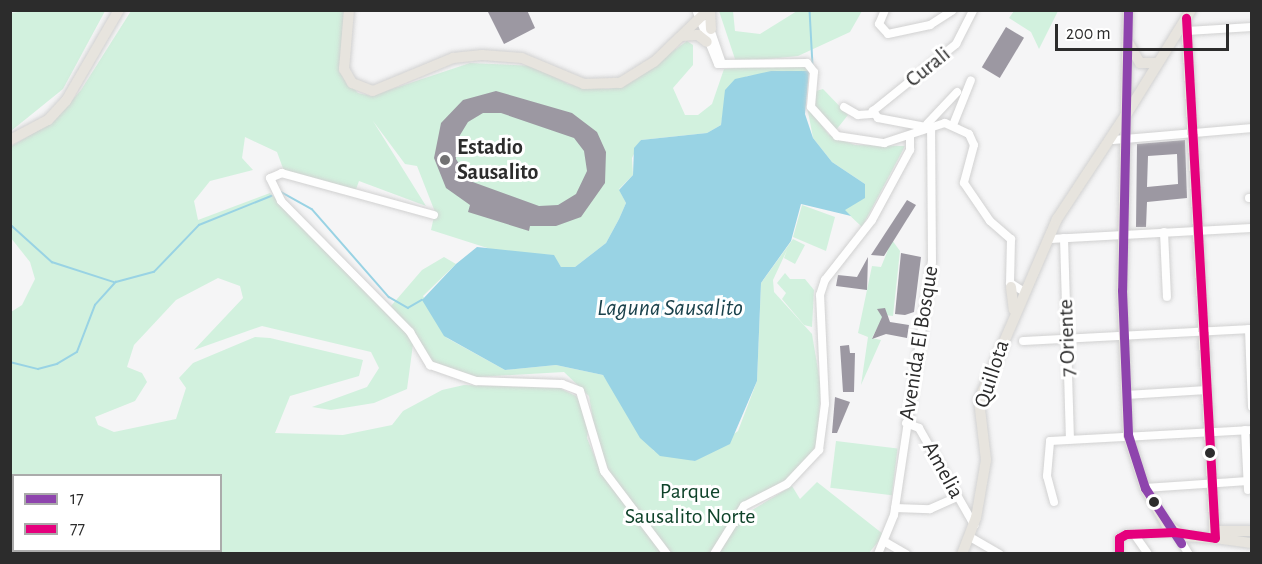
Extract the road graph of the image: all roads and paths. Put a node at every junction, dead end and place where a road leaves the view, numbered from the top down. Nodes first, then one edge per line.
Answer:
1 (111, 10) edge
2 (119, 10) edge
3 (349, 10) edge
4 (885, 10) edge
5 (953, 10) edge
6 (973, 10) edge
7 (1128, 10) edge
8 (703, 13) edge
9 (1189, 14) edge
10 (1251, 27) edge
11 (711, 29) joint
12 (1187, 31) junction
13 (682, 36) junction
14 (1128, 38) junction
15 (707, 42) junction
16 (1156, 63) junction
17 (723, 64) junction
18 (85, 68) junction
19 (643, 69) junction
20 (971, 80) dead end
21 (957, 92) dead end
22 (844, 107) dead end
23 (874, 114) junction
24 (1125, 116) junction
25 (954, 125) junction
26 (929, 126) junction
27 (1251, 128) edge
28 (1193, 131) junction
29 (1127, 135) junction
30 (910, 136) junction
31 (10, 140) edge
32 (1113, 140) junction
33 (434, 215) dead end
34 (1251, 228) edge
35 (1198, 231) junction
36 (1164, 232) junction
37 (1125, 235) junction
38 (1051, 237) junction
39 (1064, 238) junction
40 (1011, 287) junction
41 (1023, 291) junction
42 (1167, 297) dead end
43 (1014, 310) junction
44 (1250, 329) edge
45 (1204, 331) junction
46 (1124, 335) junction
47 (1067, 339) junction
48 (1023, 341) dead end
49 (1207, 390) junction
50 (1126, 395) junction
51 (1251, 407) edge
52 (906, 423) junction
53 (1248, 430) edge
54 (1209, 431) junction
55 (1128, 435) junction
56 (1070, 438) junction
57 (1212, 484) junction
58 (1145, 488) junction
59 (957, 497) junction
60 (1054, 502) dead end
61 (895, 508) junction
62 (974, 525) junction
63 (1251, 531) edge
64 (1174, 532) junction
65 (1134, 534) junction
66 (1215, 534) junction
67 (970, 537) junction
68 (886, 543) junction
69 (1251, 543) edge
70 (667, 554) edge
71 (714, 554) edge
72 (878, 554) edge
73 (906, 554) edge
74 (962, 554) edge
75 (1000, 554) edge
76 (1119, 554) edge
77 (1148, 554) edge
78 (1189, 554) edge

1 - 18 main road
2 - 18 main road
3 - 19 main road
4 - 5 street
6 - 23 street, Curali
7 - 14 main road
8 - 11 main road
8 - 13 main road
8 - 15 street
8 - 19 main road
9 - 12 main road
9 - 16 main road, Quillota
10 - 12 street
11 - 17 street
12 - 28 main road
13 - 15 main road
13 - 19 main road
14 - 16 main road
14 - 24 main road
15 - 17 street
16 - 24 main road, Quillota
17 - 30 street
18 - 31 main road
20 - 25 street
21 - 26 street
22 - 23 street, Curali
23 - 26 street, Curali
24 - 29 main road
24 - 32 main road, Quillota
24 - 38 main road, Quillota
25 - 26 street
25 - 40 street
26 - 30 street
26 - 52 street, Avenida El Bosque
27 - 28 street
28 - 29 street
28 - 35 main road
29 - 32 street
29 - 37 main road
30 - 71 street
32 - 38 main road, Quillota
33 - 70 street
34 - 35 street
35 - 36 street
35 - 45 main road
36 - 37 street
36 - 42 street
37 - 39 street
37 - 46 main road
38 - 39 street
38 - 41 main road, Quillota
39 - 47 street, 7 Oriente
40 - 41 street
40 - 43 main road
41 - 43 main road, Quillota
43 - 62 main road, Quillota
44 - 45 street
44 - 51 street
45 - 46 street
45 - 49 main road
46 - 47 street
46 - 50 main road
47 - 48 street
47 - 56 street, 7 Oriente
49 - 50 street
49 - 54 main road
50 - 55 main road
52 - 59 street, Amelia
52 - 61 street, Avenida El Bosque
53 - 54 street
53 - 57 street
54 - 55 street
54 - 57 main road
55 - 56 street
55 - 58 main road
56 - 60 street
57 - 58 street
57 - 66 main road
58 - 64 main road
59 - 61 street
59 - 62 street, Amelia
61 - 68 street, Avenida El Bosque
62 - 67 main road, Quillota
63 - 66 main road
64 - 65 street
64 - 66 main road
64 - 78 street
65 - 76 street
65 - 77 street
66 - 69 main road
67 - 74 main road, Quillota
67 - 75 street
68 - 72 street, Avenida El Bosque
68 - 73 street

